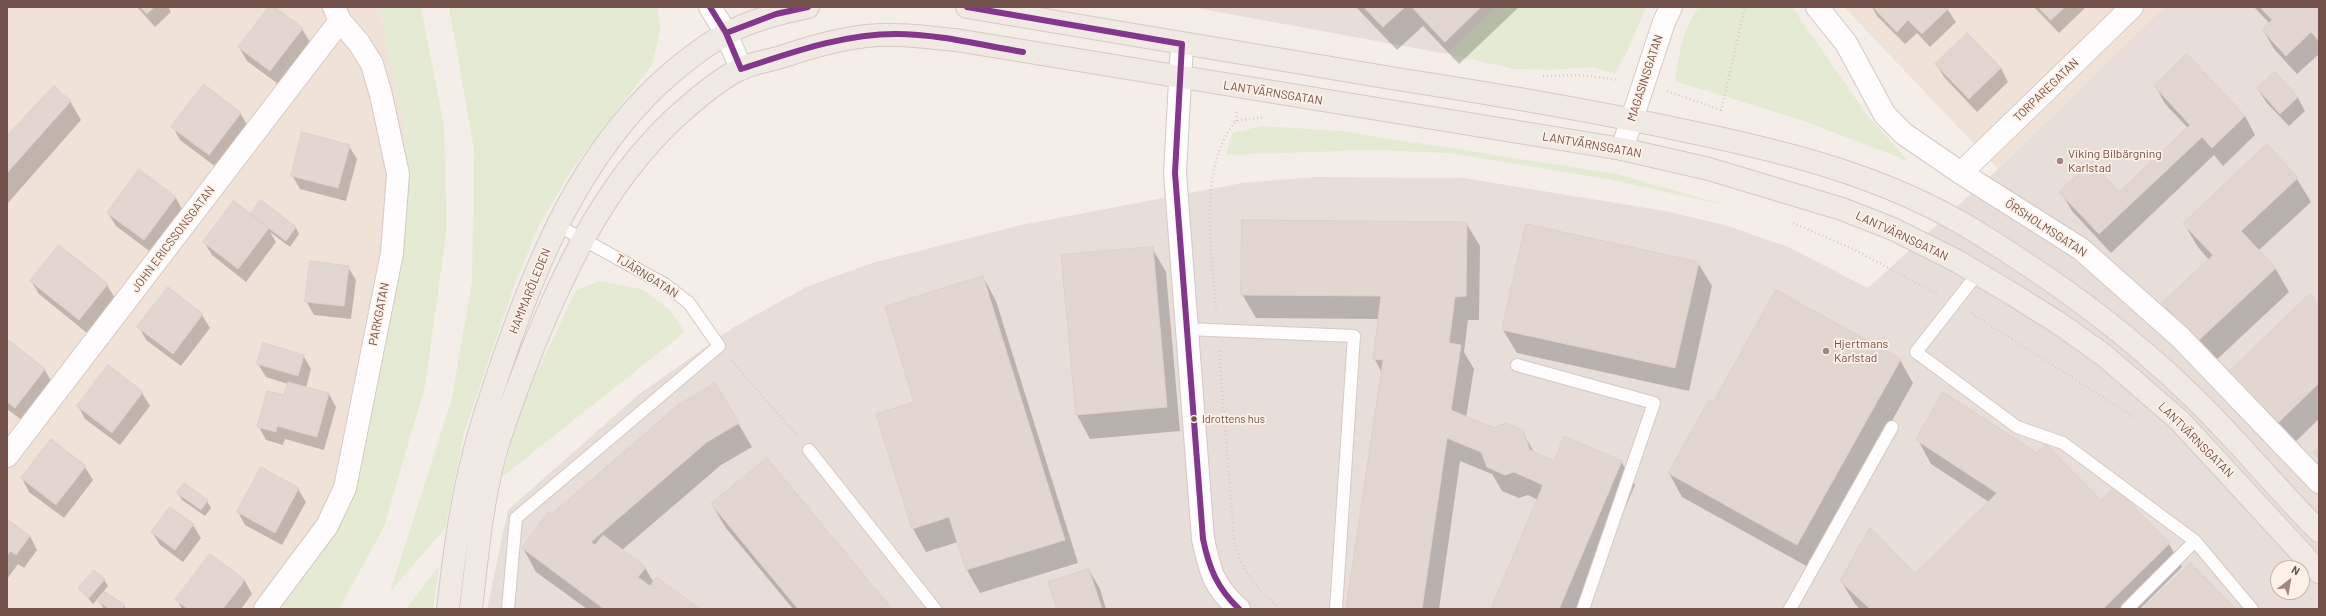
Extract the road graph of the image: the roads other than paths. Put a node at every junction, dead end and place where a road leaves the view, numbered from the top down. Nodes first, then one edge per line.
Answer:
1 (710, 7) edge
2 (808, 7) edge
3 (967, 7) edge
4 (1671, 7) edge
5 (1817, 7) edge
6 (2132, 7) edge
7 (337, 14) edge
8 (726, 33) junction
9 (1182, 44) junction
10 (741, 69) junction
11 (1179, 77) junction
12 (1631, 119) junction
13 (1622, 149) junction
14 (1961, 174) junction
15 (557, 225) junction
16 (584, 238) junction
17 (1978, 273) junction
18 (1186, 329) junction
19 (1517, 365) dead end
20 (1892, 427) dead end
21 (809, 450) road end
22 (7, 456) edge
23 (2319, 482) edge
24 (2319, 531) edge
25 (2196, 541) junction
26 (2319, 572) edge
27 (1227, 605) edge
28 (265, 609) edge
29 (448, 609) edge
30 (471, 609) edge
31 (508, 609) edge
32 (935, 609) edge
33 (1336, 609) edge
34 (1583, 609) edge
35 (1790, 609) edge
36 (2127, 609) edge
37 (2252, 609) edge

1 - 8 street
2 - 8 main road
3 - 9 main road, LANTVÄRNSGATAN
4 - 12 street, MAGASINSGATAN
5 - 14 street, ÖRSHOLMSGATAN
6 - 14 street, TORPAREGATAN
7 - 22 street, JOHN ERICSSONSGATAN
7 - 28 street, PARKGATAN
8 - 10 street
8 - 15 main road, HAMMARÖLEDEN
9 - 11 street
9 - 12 main road, LANTVÄRNSGATAN
10 - 11 main road, LANTVÄRNSGATAN
10 - 16 main road, HAMMARÖLEDEN
11 - 13 main road, LANTVÄRNSGATAN
11 - 18 street
12 - 13 street, MAGASINSGATAN
12 - 24 main road, LANTVÄRNSGATAN
13 - 17 main road, LANTVÄRNSGATAN
14 - 23 street, ÖRSHOLMSGATAN
15 - 16 lane, TJÄRNGATAN
15 - 29 main road, HAMMARÖLEDEN
16 - 30 main road, HAMMARÖLEDEN
16 - 31 lane, TJÄRNGATAN
17 - 25 lane
17 - 26 main road, LANTVÄRNSGATAN
18 - 27 street
18 - 33 lane
19 - 34 lane
20 - 35 lane
21 - 32 lane
25 - 36 lane
25 - 37 lane

